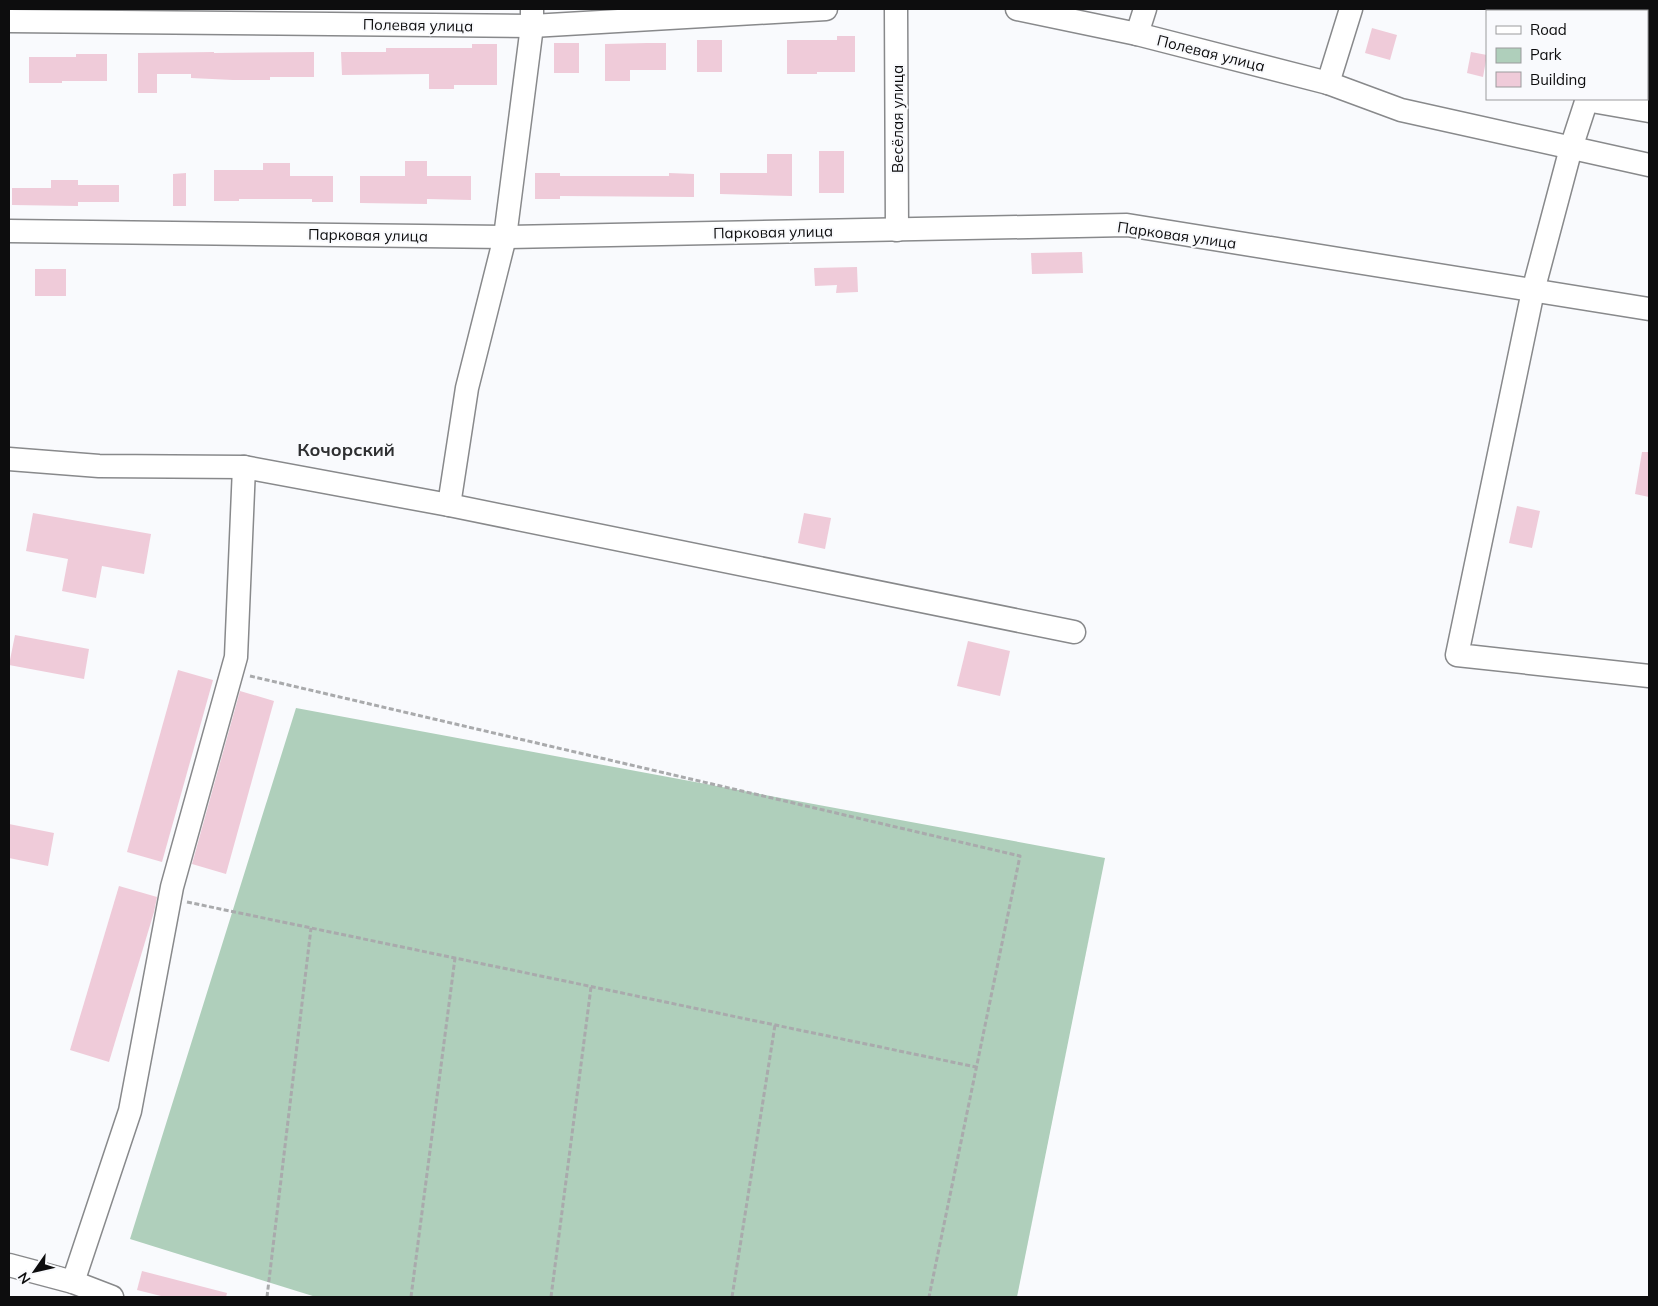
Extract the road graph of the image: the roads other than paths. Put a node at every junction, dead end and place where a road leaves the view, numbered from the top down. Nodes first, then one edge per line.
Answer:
1 (826, 9) edge
2 (896, 9) edge
3 (1017, 9) edge
4 (1145, 9) edge
5 (1351, 9) edge
6 (532, 17) edge
7 (9, 21) edge
8 (1137, 34) junction
9 (1328, 83) junction
10 (1586, 100) edge
11 (1591, 100) edge
12 (1649, 111) edge
13 (1571, 148) junction
14 (1649, 165) edge
15 (897, 230) junction
16 (9, 231) edge
17 (505, 237) junction
18 (1533, 291) junction
19 (1649, 309) edge
20 (9, 459) edge
21 (244, 466) junction
22 (449, 505) junction
23 (1074, 632) dead end
24 (1649, 676) edge
25 (9, 1265) edge
26 (73, 1282) junction
27 (112, 1297) edge

1 - 6 street, Полевая улица
2 - 15 street, Весёлая улица
3 - 8 street, Полевая улица
4 - 8 street
5 - 9 street
6 - 7 street, Полевая улица
6 - 17 street
8 - 9 street, Полевая улица
9 - 13 street, Полевая улица
10 - 13 street
11 - 12 street
13 - 14 street, Полевая улица
13 - 18 street
15 - 17 street, Парковая улица
15 - 18 street, Парковая улица
16 - 17 street, Парковая улица
17 - 22 street
18 - 19 street, Парковая улица
18 - 24 street
20 - 21 street
21 - 22 street
21 - 26 street
22 - 23 street
25 - 26 street
26 - 27 street

